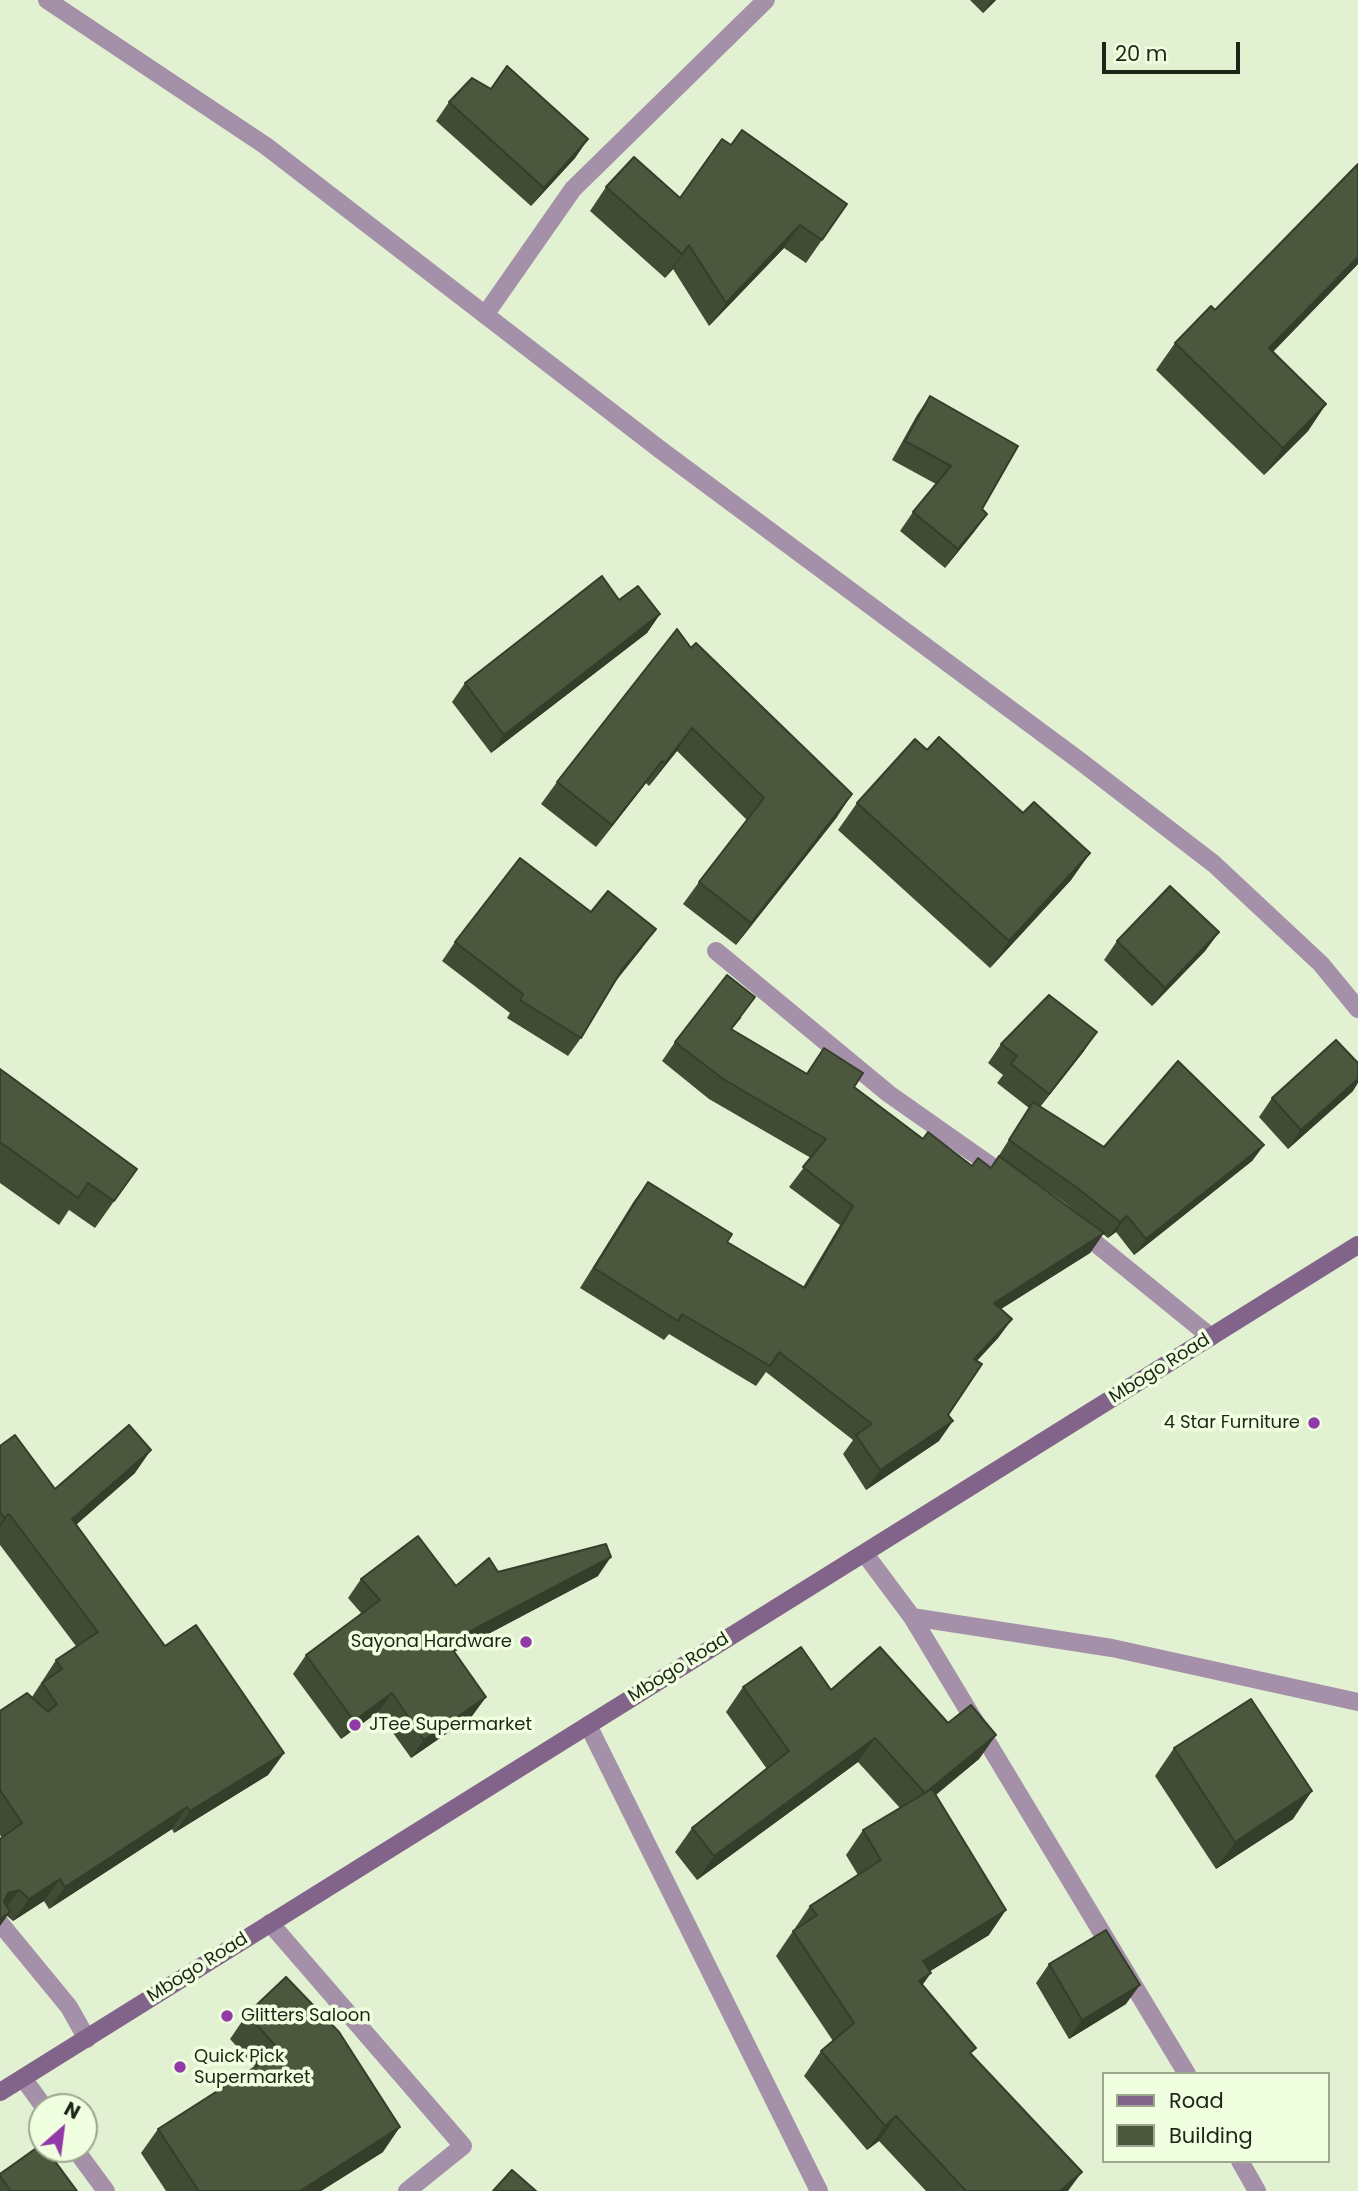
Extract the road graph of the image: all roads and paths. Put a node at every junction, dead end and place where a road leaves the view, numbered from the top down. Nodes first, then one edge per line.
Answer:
1 (47, 0) edge
2 (766, 0) edge
3 (485, 315) junction
4 (716, 951) dead end
5 (1358, 1009) edge
6 (1024, 1189) edge
7 (1068, 1221) edge
8 (1358, 1245) edge
9 (1211, 1337) junction
10 (865, 1554) junction
11 (912, 1617) junction
12 (1358, 1702) edge
13 (588, 1725) junction
14 (0, 1923) edge
15 (270, 1923) junction
16 (86, 2039) junction
17 (1186, 2072) edge
18 (23, 2078) junction
19 (0, 2092) edge
20 (34, 2093) edge
21 (85, 2163) edge
22 (1241, 2163) edge
23 (106, 2191) edge
24 (407, 2191) edge
25 (819, 2191) edge
26 (1257, 2191) edge

1 - 3 street
2 - 3 street
3 - 5 street
4 - 6 street
7 - 9 street
8 - 9 main road, Mbogo Road
9 - 10 main road, Mbogo Road
10 - 11 street
10 - 13 main road, Mbogo Road
11 - 12 street
11 - 17 street
13 - 15 main road, Mbogo Road
13 - 25 street
14 - 16 street
15 - 16 main road, Mbogo Road
15 - 24 street
16 - 18 main road, Mbogo Road
18 - 19 main road, Mbogo Road
18 - 20 street
21 - 23 street
22 - 26 street

